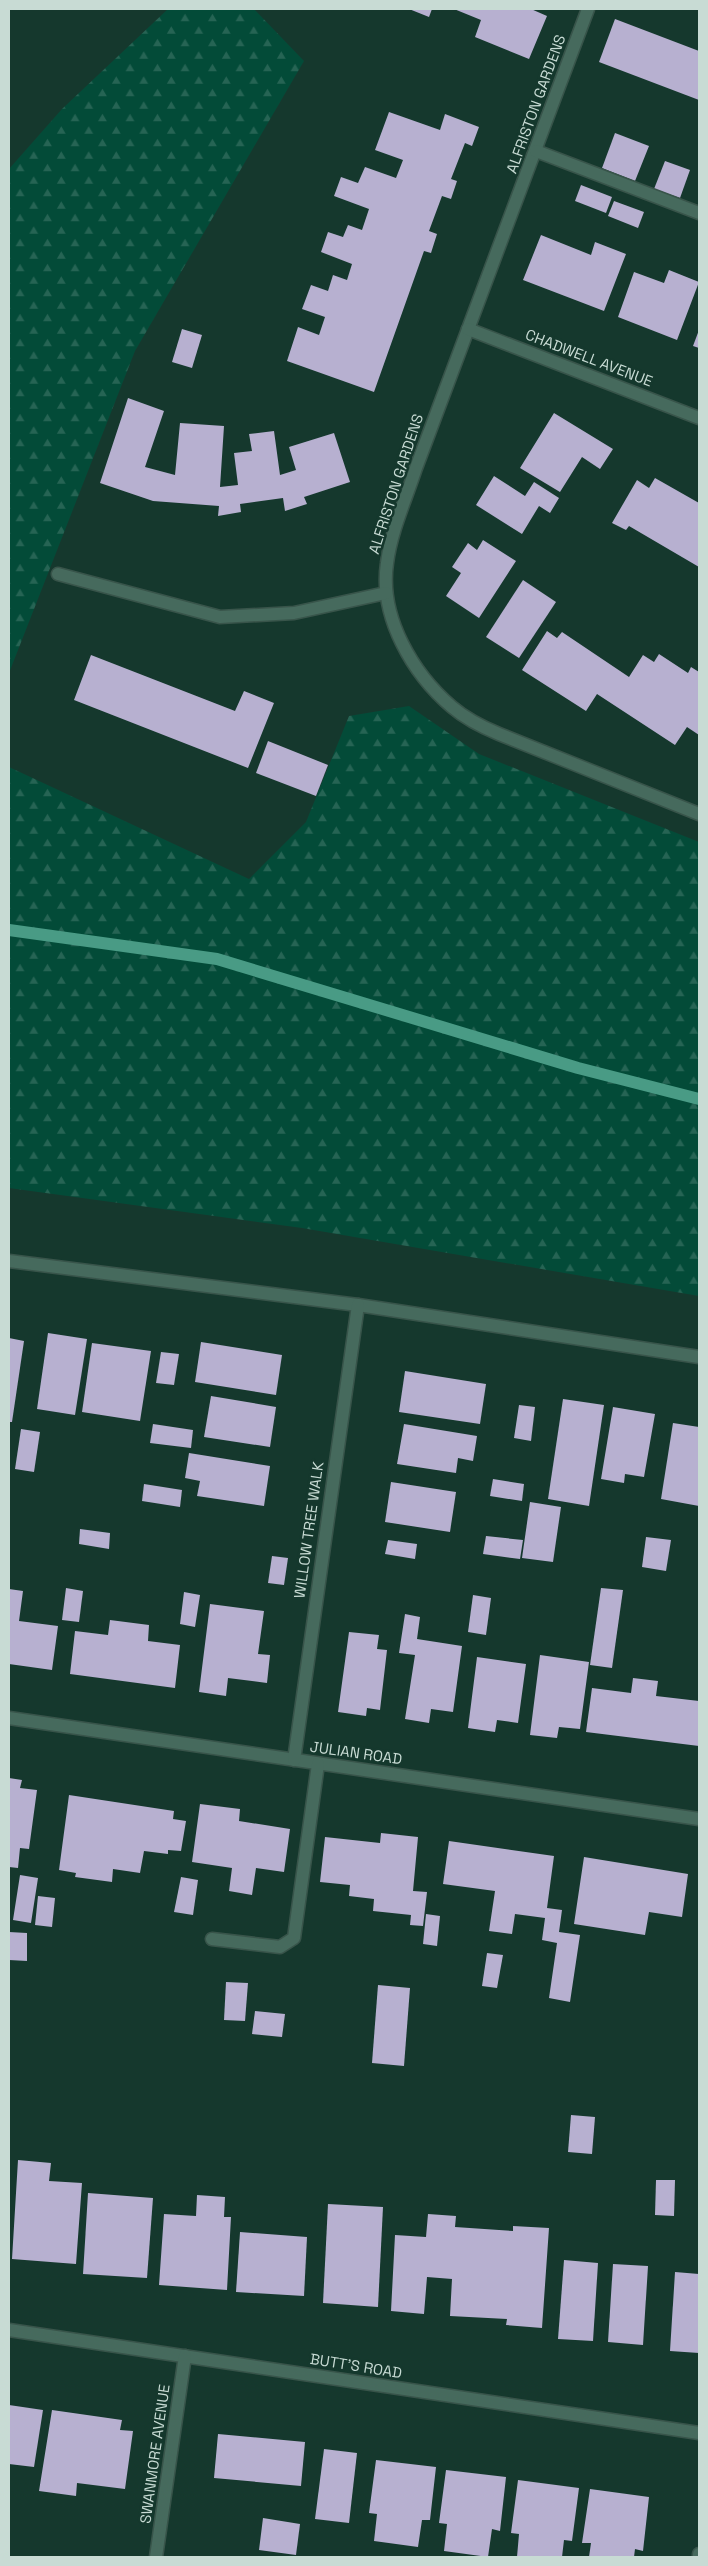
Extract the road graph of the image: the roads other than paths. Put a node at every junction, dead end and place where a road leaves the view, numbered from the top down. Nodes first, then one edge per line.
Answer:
1 (588, 9) edge
2 (536, 152) junction
3 (699, 213) edge
4 (468, 329) junction
5 (699, 418) edge
6 (58, 574) dead end
7 (386, 593) junction
8 (699, 814) edge
9 (9, 1261) edge
10 (358, 1305) junction
11 (699, 1357) edge
12 (9, 1718) edge
13 (294, 1760) junction
14 (318, 1764) junction
15 (699, 1818) edge
16 (212, 1939) dead end
17 (9, 2330) edge
18 (185, 2356) junction
19 (699, 2434) edge
20 (156, 2557) edge

1 - 2 street, ALFRISTON GARDENS
2 - 3 street
2 - 4 street, ALFRISTON GARDENS
4 - 5 street, CHADWELL AVENUE
4 - 7 street, ALFRISTON GARDENS
6 - 7 street
7 - 8 street, ALFRISTON GARDENS
9 - 10 street
10 - 11 street
10 - 13 street, WILLOW TREE WALK
12 - 13 street, JULIAN ROAD
13 - 14 street, JULIAN ROAD
14 - 15 street, JULIAN ROAD
14 - 16 street
17 - 18 street, BUTT'S ROAD
18 - 19 street, BUTT'S ROAD
18 - 20 street, SWANMORE AVENUE

